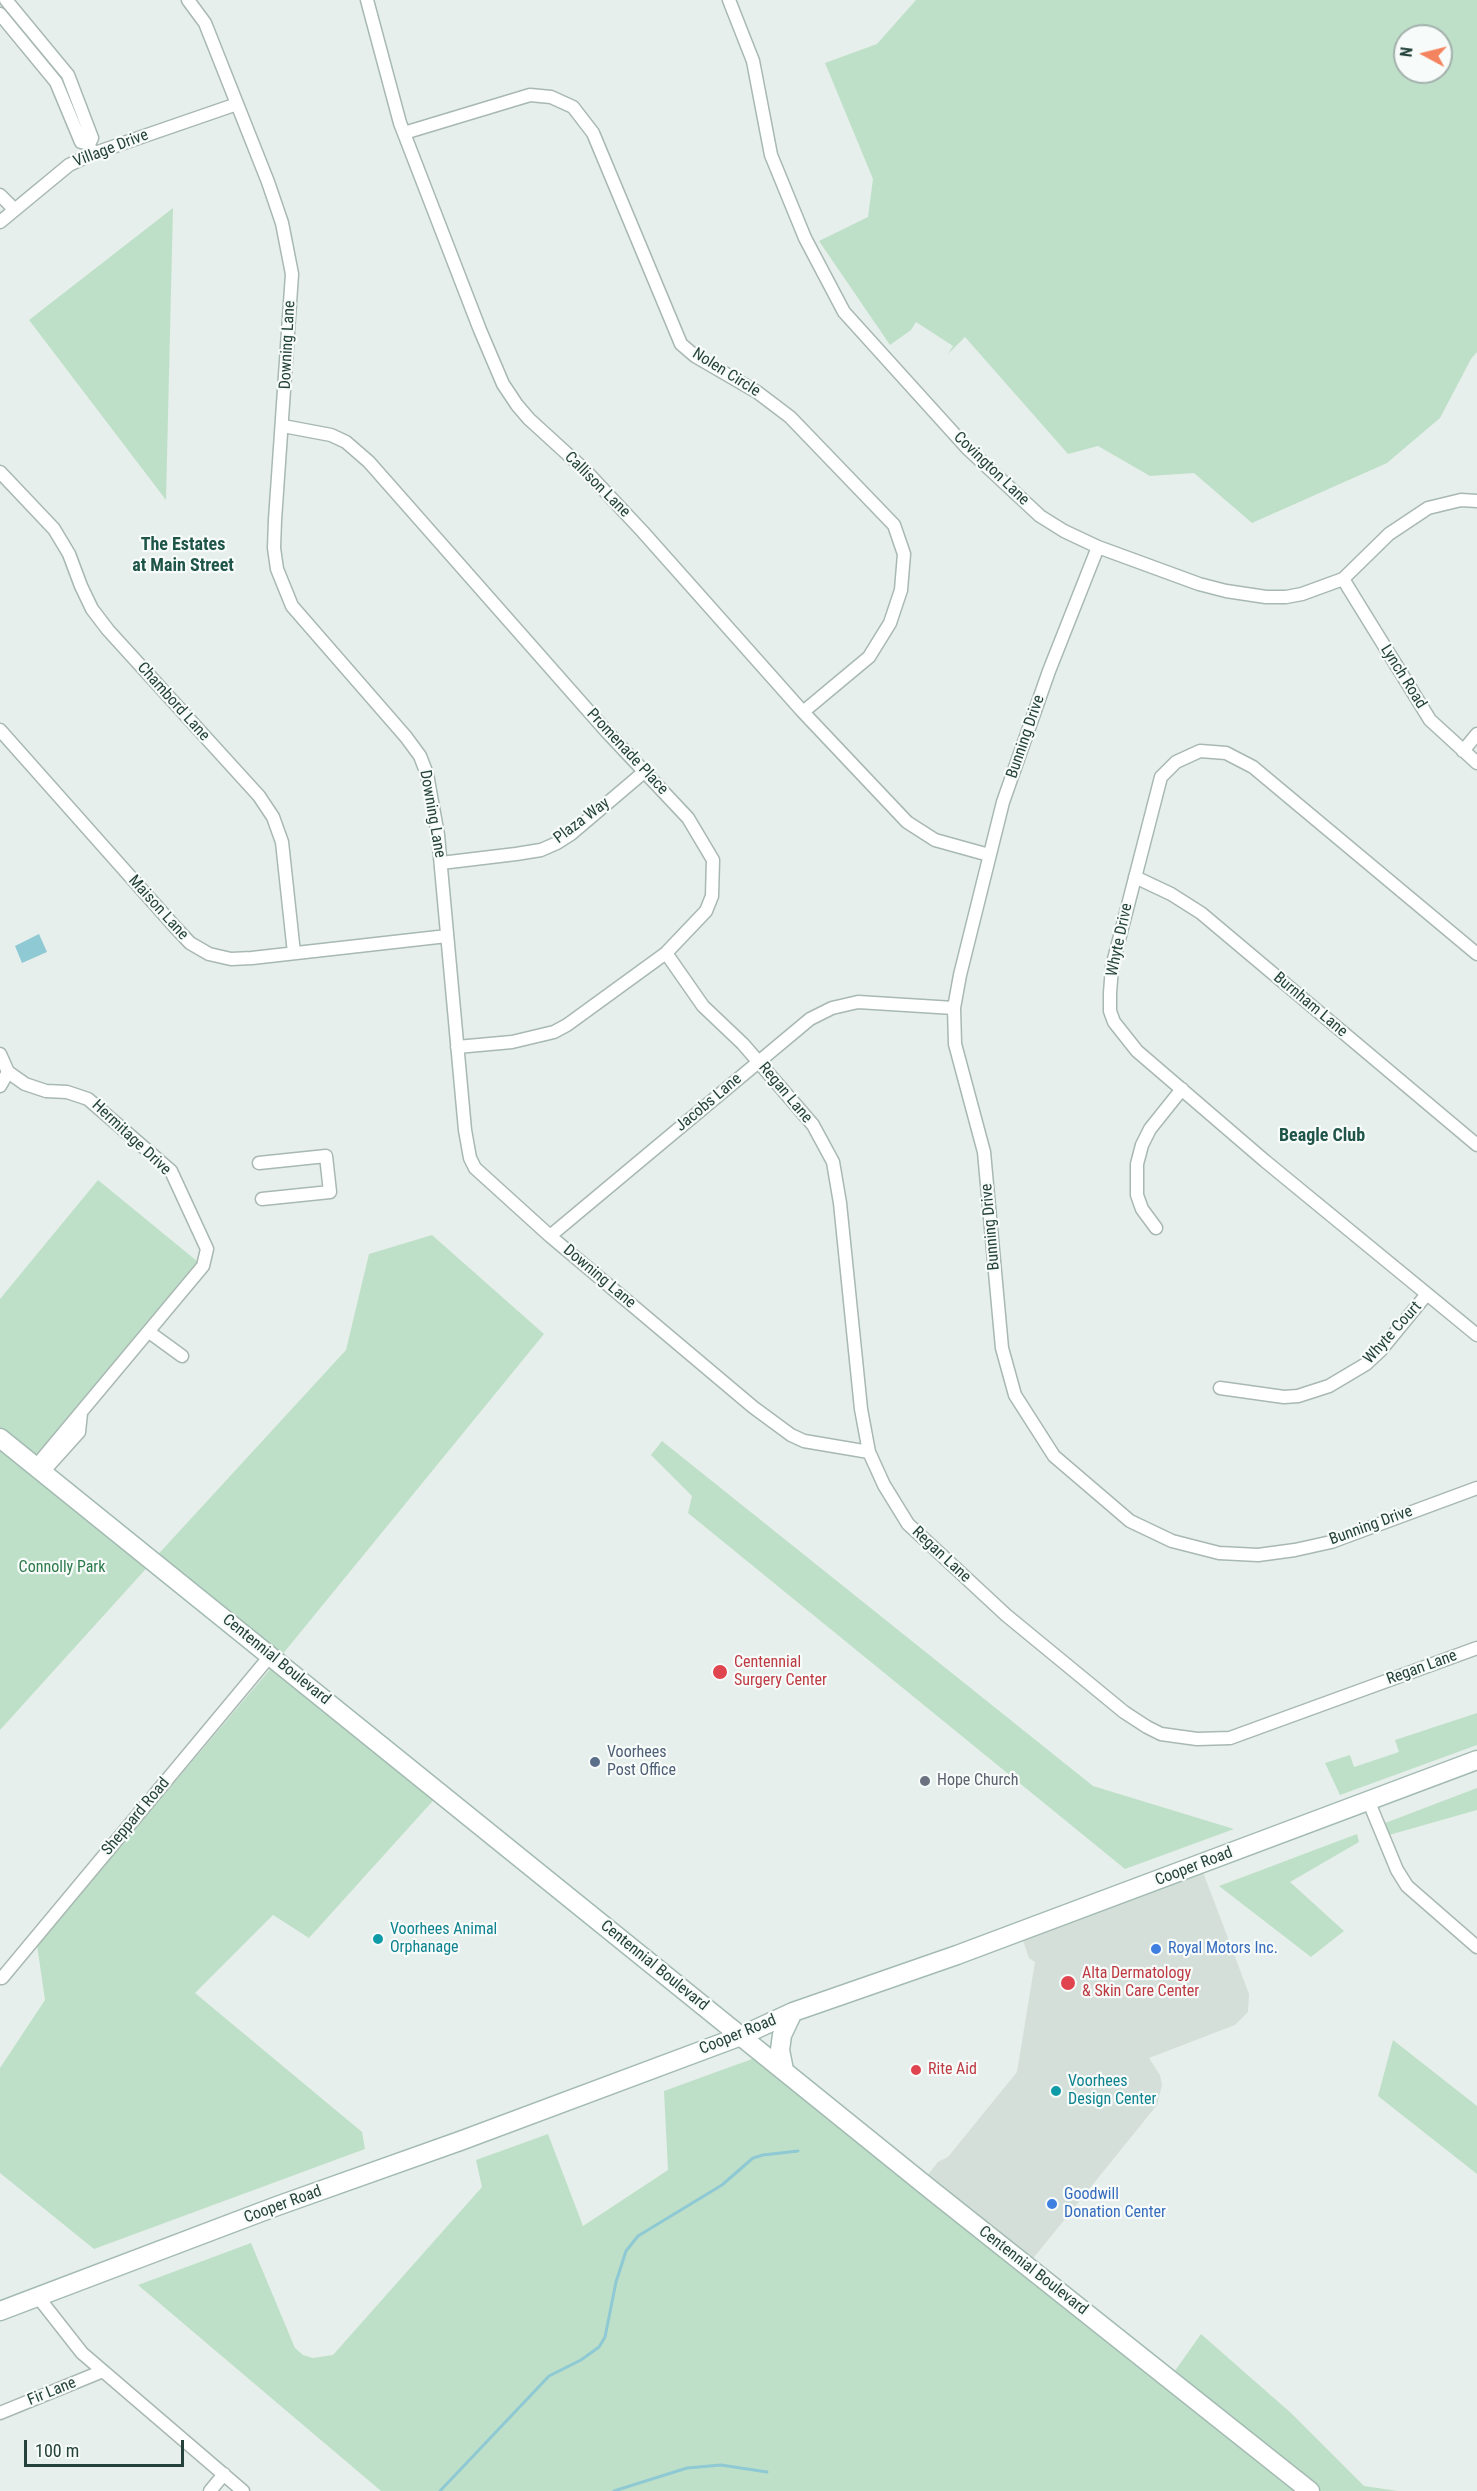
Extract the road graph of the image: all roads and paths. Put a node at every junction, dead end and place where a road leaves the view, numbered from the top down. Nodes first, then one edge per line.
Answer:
1 (6, 0) edge
2 (188, 0) edge
3 (367, 0) edge
4 (729, 0) edge
5 (0, 14) edge
6 (237, 104) junction
7 (404, 133) junction
8 (90, 149) junction
9 (0, 195) edge
10 (14, 209) junction
11 (0, 222) edge
12 (283, 426) junction
13 (0, 472) edge
14 (1477, 501) edge
15 (1098, 547) junction
16 (1343, 579) junction
17 (802, 712) junction
18 (0, 730) edge
19 (1477, 734) edge
20 (1463, 751) junction
21 (1477, 763) edge
22 (644, 772) junction
23 (989, 855) junction
24 (441, 863) junction
25 (1135, 877) junction
26 (447, 936) junction
27 (294, 953) junction
28 (666, 953) junction
29 (1477, 954) edge
30 (954, 1008) junction
31 (457, 1047) junction
32 (0, 1054) edge
33 (759, 1062) junction
34 (8, 1072) junction
35 (0, 1086) edge
36 (1182, 1089) junction
37 (1477, 1145) edge
38 (259, 1163) dead end
39 (262, 1199) dead end
40 (1156, 1228) dead end
41 (550, 1236) junction
42 (1427, 1294) junction
43 (148, 1332) junction
44 (1477, 1335) edge
45 (182, 1356) dead end
46 (1220, 1388) dead end
47 (0, 1438) edge
48 (869, 1452) junction
49 (40, 1470) junction
50 (1477, 1488) edge
51 (1477, 1648) edge
52 (270, 1656) junction
53 (1477, 1760) edge
54 (1368, 1800) junction
55 (1477, 1947) edge
56 (2, 1978) dead end
57 (793, 2012) junction
58 (741, 2036) junction
59 (784, 2070) junction
60 (38, 2297) junction
61 (0, 2312) edge
62 (103, 2371) junction
63 (0, 2413) edge
64 (224, 2474) junction
65 (210, 2491) edge
66 (243, 2491) edge
67 (1310, 2491) edge

1 - 8 street
2 - 6 street, Downing Lane
3 - 7 street, Callison Lane
4 - 15 street, Covington Lane
5 - 8 street
6 - 8 street, Village Drive
6 - 12 street, Downing Lane
7 - 17 street, Callison Lane
7 - 17 street, Nolen Circle
8 - 10 street, Village Drive
9 - 10 street
10 - 11 street, Village Drive
12 - 22 street, Promenade Place
12 - 24 street, Downing Lane
13 - 27 street, Chambord Lane
14 - 16 street, Covington Lane
15 - 16 street, Covington Lane
15 - 23 street, Bunning Drive
16 - 20 street, Lynch Road
17 - 23 street, Callison Lane
18 - 27 street, Maison Lane
19 - 20 street
20 - 21 street, Lynch Road
22 - 24 street, Plaza Way
22 - 28 street, Promenade Place
23 - 30 street, Bunning Drive
24 - 26 street, Downing Lane
25 - 29 street, Whyte Drive
25 - 36 street, Whyte Drive
25 - 37 street, Burnham Lane
26 - 27 street, Maison Lane
26 - 31 street, Downing Lane
28 - 31 street, Promenade Place
28 - 33 street, Regan Lane
30 - 33 street, Jacobs Lane
30 - 50 street, Bunning Drive
31 - 41 street, Downing Lane
32 - 34 street
33 - 41 street, Jacobs Lane
33 - 48 street, Regan Lane
34 - 35 street
34 - 43 street, Hermitage Drive
36 - 40 street
36 - 42 street, Whyte Drive
38 - 39 street
41 - 48 street, Downing Lane
42 - 44 street, Whyte Drive
42 - 46 street, Whyte Court
43 - 45 street
43 - 49 street, Hermitage Drive
47 - 49 main road, Centennial Boulevard
48 - 51 street, Regan Lane
49 - 52 main road, Centennial Boulevard
52 - 56 street, Sheppard Road
52 - 58 main road, Centennial Boulevard
53 - 54 main road, Cooper Road
54 - 55 street
54 - 57 main road, Cooper Road
57 - 58 main road, Cooper Road
57 - 59 main road
58 - 59 main road, Centennial Boulevard
58 - 60 main road, Cooper Road
59 - 67 main road, Centennial Boulevard
60 - 61 main road, Cooper Road
60 - 62 street
62 - 63 street, Fir Lane
62 - 64 street
64 - 65 street
64 - 66 street

